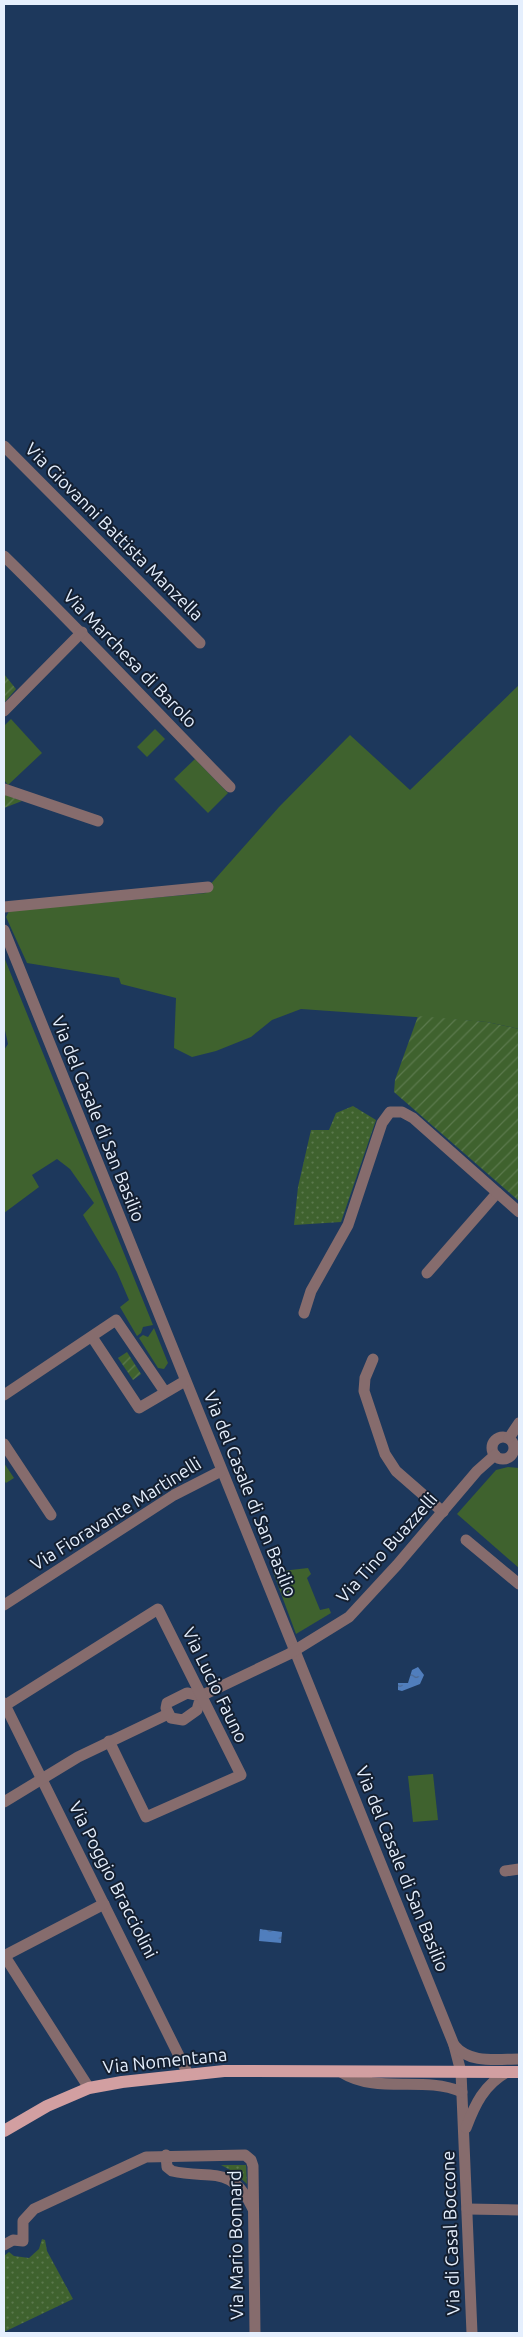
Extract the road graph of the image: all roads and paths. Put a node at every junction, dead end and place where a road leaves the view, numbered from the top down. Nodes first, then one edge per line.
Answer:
1 (4, 446) edge
2 (4, 556) edge
3 (82, 632) junction
4 (200, 644) dead end
5 (4, 711) edge
6 (230, 787) dead end
7 (4, 789) edge
8 (98, 821) dead end
9 (208, 887) dead end
10 (4, 907) edge
11 (4, 930) edge
12 (497, 1192) junction
13 (519, 1212) edge
14 (427, 1274) dead end
15 (304, 1313) dead end
16 (92, 1337) junction
17 (373, 1359) dead end
18 (185, 1381) junction
19 (165, 1392) junction
20 (4, 1395) edge
21 (519, 1423) edge
22 (508, 1438) junction
23 (4, 1444) edge
24 (495, 1455) junction
25 (516, 1456) edge
26 (221, 1471) junction
27 (443, 1512) junction
28 (51, 1515) dead end
29 (466, 1540) dead end
30 (519, 1584) edge
31 (4, 1605) edge
32 (294, 1651) junction
33 (201, 1696) junction
34 (4, 1705) edge
35 (168, 1714) junction
36 (109, 1741) junction
37 (42, 1778) junction
38 (4, 1802) edge
39 (519, 1869) edge
40 (505, 1871) dead end
41 (104, 1904) junction
42 (4, 1955) edge
43 (454, 2045) junction
44 (519, 2059) edge
45 (342, 2072) junction
46 (461, 2072) junction
47 (513, 2072) edge
48 (188, 2074) junction
49 (89, 2088) junction
50 (462, 2092) junction
51 (4, 2131) edge
52 (464, 2132) junction
53 (166, 2155) junction
54 (467, 2209) junction
55 (519, 2210) edge
56 (254, 2213) junction
57 (4, 2245) edge
58 (255, 2333) edge
59 (472, 2333) edge

1 - 4 street, Via Giovanni Battista Manzella
2 - 3 street, Via Marchesa di Barolo
3 - 5 street
3 - 6 street, Via Marchesa di Barolo
7 - 8 street
9 - 10 street
11 - 18 street, Via del Casale di San Basilio
12 - 13 street
12 - 14 street
12 - 15 street
16 - 19 street
16 - 19 street
16 - 20 street
17 - 27 street
18 - 19 street
18 - 26 street, Via del Casale di San Basilio
21 - 22 street
22 - 24 street
22 - 25 street
23 - 28 street
24 - 25 street
24 - 27 street, Via Tino Buazzelli
26 - 31 street, Via Fioravante Martinelli
26 - 32 street, Via del Casale di San Basilio
27 - 32 street, Via Tino Buazzelli
29 - 30 street
32 - 33 street, Via Tino Buazzelli
32 - 43 street, Via del Casale di San Basilio
33 - 34 street, Via Lucio Fauno
33 - 35 street
33 - 35 street
33 - 36 street, Via Lucio Fauno
34 - 37 street, Via Poggio Bracciolini
35 - 36 street
36 - 37 street
37 - 38 street
37 - 41 street, Via Poggio Bracciolini
39 - 40 street
41 - 42 street
41 - 48 street, Via Poggio Bracciolini
42 - 49 street
43 - 44 street
43 - 46 street, Via del Casale di San Basilio
45 - 46 main road, Via Nomentana
45 - 48 main road, Via Nomentana
45 - 50 street, Via Nomentana
46 - 47 main road, Via Nomentana
46 - 50 street, Via di Casal Boccone
47 - 52 street, Via di Casal Boccone
48 - 49 main road, Via Nomentana
49 - 51 main road, Via Nomentana
50 - 52 street, Via di Casal Boccone
52 - 54 street, Via di Casal Boccone
53 - 56 street
53 - 56 street, Via Mario Bonnard
53 - 57 street
54 - 55 street
54 - 59 street, Via di Casal Boccone
56 - 58 street, Via Mario Bonnard

